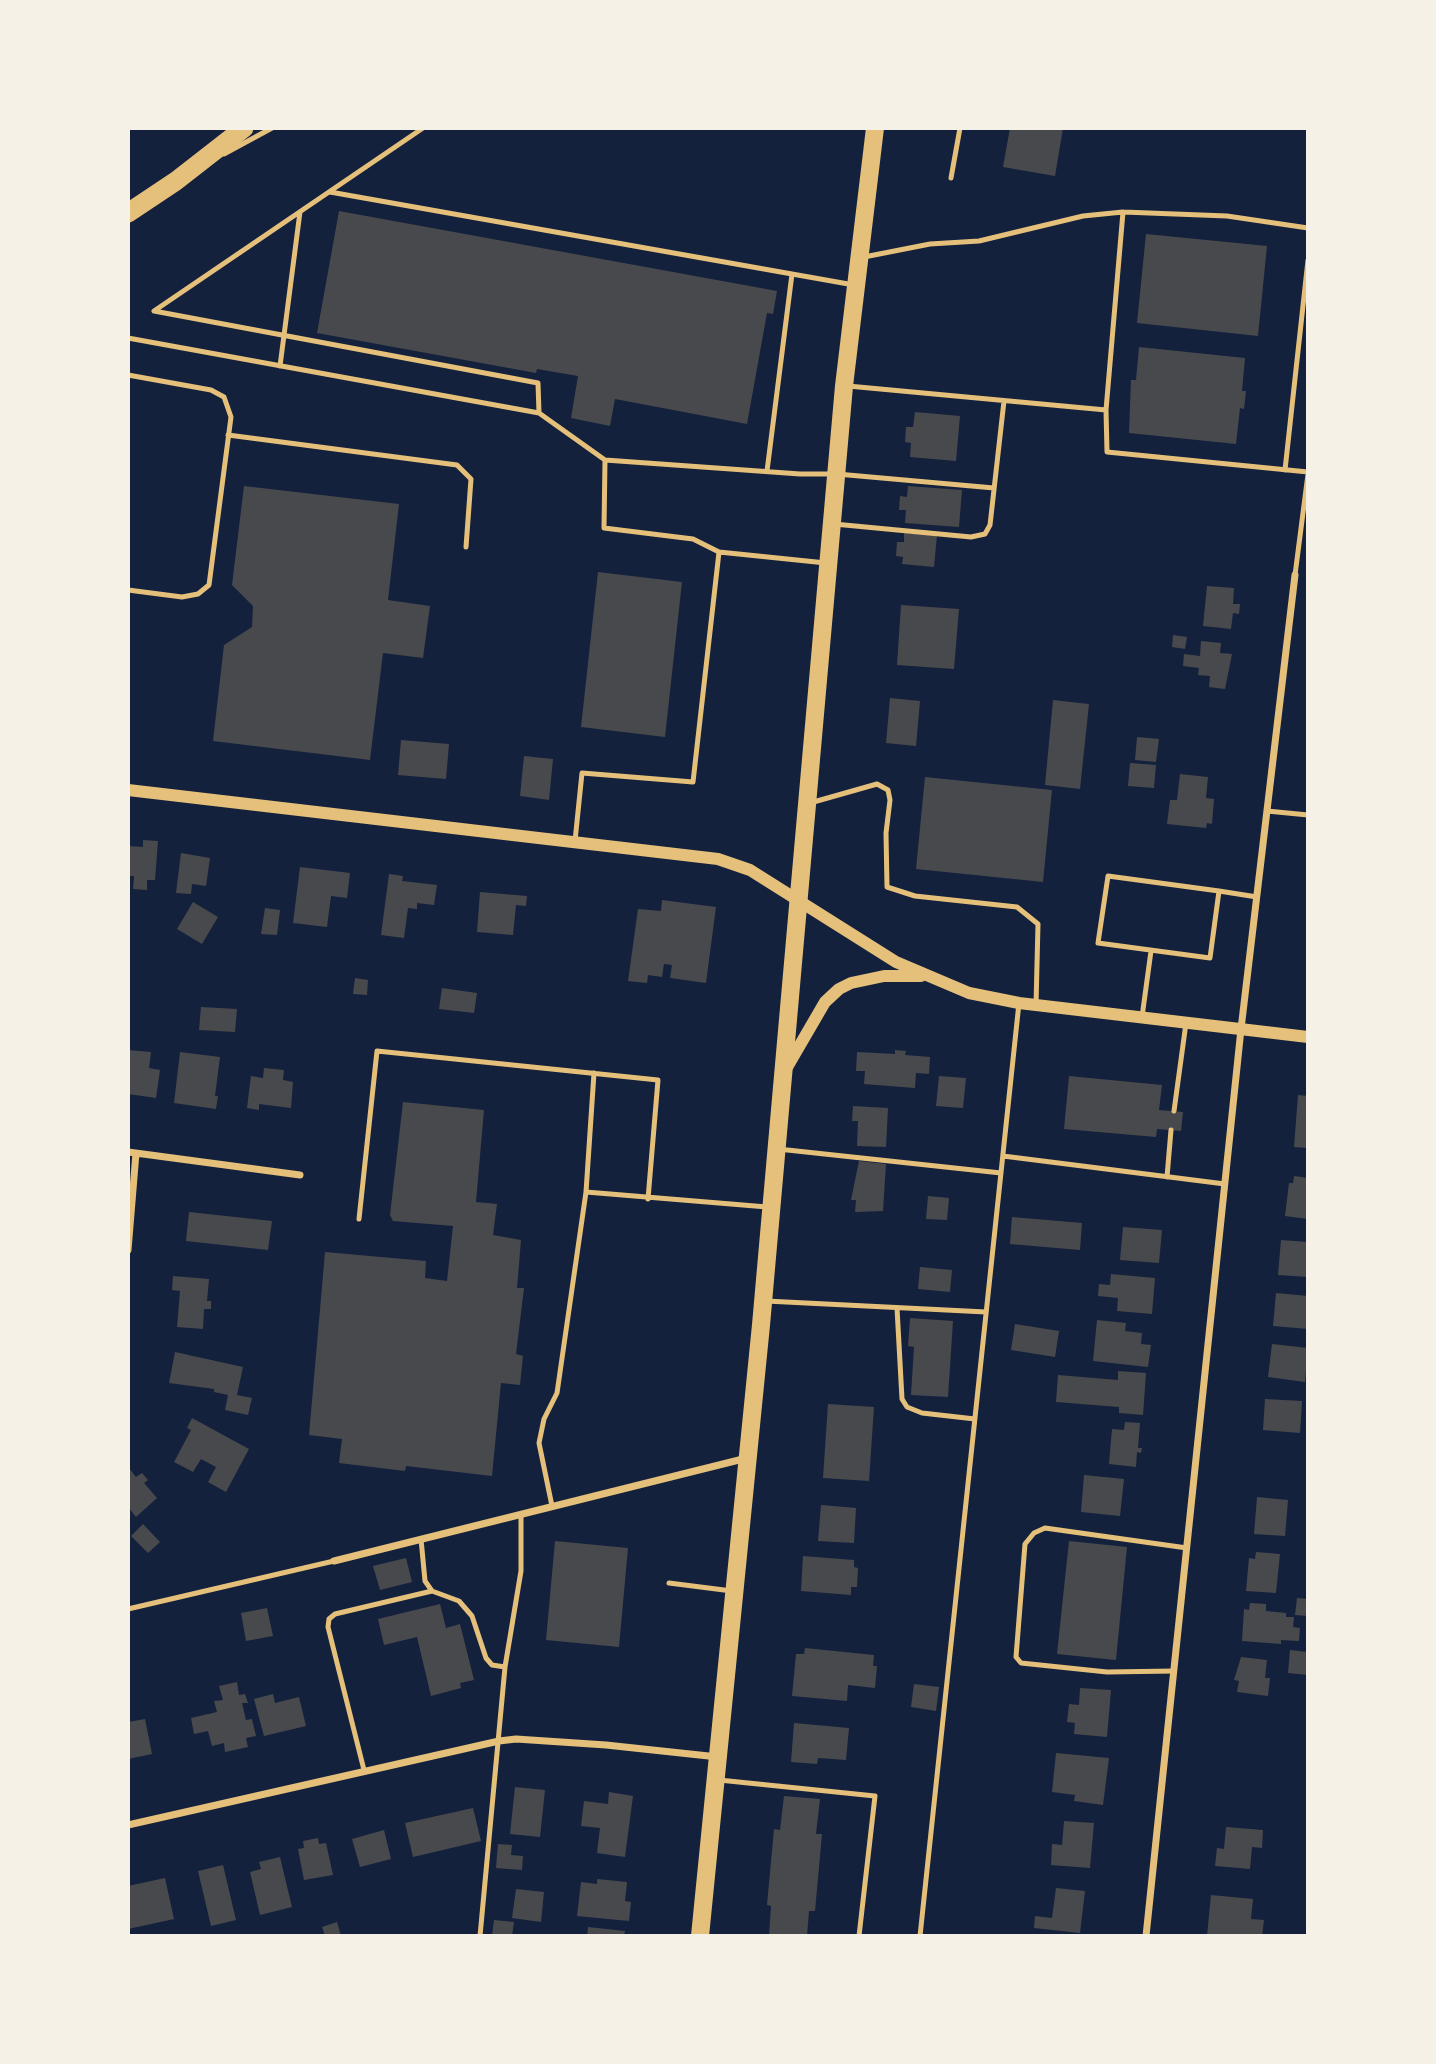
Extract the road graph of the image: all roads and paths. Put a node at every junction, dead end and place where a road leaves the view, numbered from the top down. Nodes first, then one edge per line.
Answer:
1 (244, 128) edge
2 (272, 128) edge
3 (423, 128) edge
4 (875, 128) edge
5 (960, 128) edge
6 (951, 178) dead end
7 (176, 181) junction
8 (330, 192) junction
9 (300, 212) junction
10 (1123, 212) junction
11 (128, 214) edge
12 (1308, 228) edge
13 (859, 258) junction
14 (1308, 260) edge
15 (792, 274) junction
16 (856, 285) junction
17 (284, 335) junction
18 (128, 338) edge
19 (280, 366) junction
20 (128, 375) edge
21 (844, 386) junction
22 (1004, 401) junction
23 (1106, 410) junction
24 (540, 413) junction
25 (228, 435) junction
26 (605, 460) junction
27 (1285, 470) junction
28 (766, 471) junction
29 (1308, 473) edge
30 (837, 474) junction
31 (994, 488) junction
32 (832, 524) junction
33 (466, 547) dead end
34 (719, 552) junction
35 (829, 564) junction
36 (1295, 575) joint
37 (128, 590) edge
38 (128, 790) edge
39 (807, 804) junction
40 (1267, 811) junction
41 (1308, 815) edge
42 (575, 842) junction
43 (1219, 891) junction
44 (1257, 897) junction
45 (798, 901) junction
46 (1151, 951) junction
47 (924, 976) junction
48 (1019, 1003) junction
49 (1036, 1005) junction
50 (1142, 1017) junction
51 (1186, 1023) junction
52 (1241, 1029) junction
53 (1308, 1037) edge
54 (594, 1073) junction
55 (781, 1079) junction
56 (1174, 1111) dead end
57 (1171, 1130) dead end
58 (775, 1149) junction
59 (132, 1152) edge
60 (1003, 1156) junction
61 (1001, 1173) junction
62 (300, 1175) dead end
63 (1167, 1177) junction
64 (1225, 1184) junction
65 (586, 1192) junction
66 (648, 1199) junction
67 (771, 1207) junction
68 (359, 1219) dead end
69 (128, 1250) edge
70 (763, 1301) junction
71 (897, 1308) junction
72 (986, 1312) junction
73 (975, 1419) junction
74 (748, 1458) junction
75 (552, 1506) junction
76 (521, 1514) junction
77 (421, 1539) junction
78 (1186, 1548) junction
79 (334, 1561) joint
80 (669, 1583) dead end
81 (432, 1591) junction
82 (734, 1591) junction
83 (128, 1609) edge
84 (505, 1667) junction
85 (1174, 1671) junction
86 (499, 1741) junction
87 (719, 1758) junction
88 (364, 1770) junction
89 (716, 1780) junction
90 (128, 1825) edge
91 (480, 1936) edge
92 (700, 1936) edge
93 (859, 1936) edge
94 (920, 1936) edge
95 (1146, 1936) edge

1 - 7 highway
2 - 7 lane
3 - 8 lane
4 - 13 main road
5 - 6 lane
7 - 11 highway
8 - 9 lane
8 - 15 lane
9 - 17 lane
9 - 17 lane
10 - 12 lane
10 - 13 lane
10 - 23 lane
13 - 16 main road
14 - 27 lane
15 - 16 lane
15 - 28 lane
16 - 21 main road
17 - 19 lane
17 - 24 lane
18 - 19 lane
19 - 24 lane
20 - 25 lane
21 - 22 lane
21 - 30 main road
22 - 23 lane
22 - 31 lane
23 - 27 lane
24 - 26 lane
25 - 33 lane
25 - 37 lane
26 - 28 lane
26 - 34 lane
27 - 29 lane
28 - 30 lane
29 - 36 lane
30 - 31 lane
30 - 32 main road
31 - 32 lane
32 - 35 main road
34 - 35 lane
34 - 42 lane
35 - 39 main road
36 - 40 street
38 - 42 street
39 - 45 main road
39 - 49 lane
40 - 41 lane
40 - 44 street
42 - 45 street
43 - 44 lane
43 - 46 lane
43 - 46 lane
44 - 52 street
45 - 47 street
45 - 55 main road
46 - 50 lane
47 - 48 street
47 - 55 street
48 - 49 street
48 - 60 lane
49 - 50 street
50 - 51 street
51 - 52 street
51 - 56 lane
52 - 53 street
52 - 64 street
54 - 65 lane
54 - 66 lane
54 - 68 lane
55 - 58 main road
57 - 63 lane
58 - 61 lane
58 - 67 main road
59 - 62 street
59 - 69 street
60 - 61 lane
60 - 63 lane
61 - 72 lane
63 - 64 lane
64 - 78 street
65 - 66 lane
65 - 75 lane
66 - 67 lane
67 - 70 main road
70 - 71 lane
70 - 74 main road
71 - 72 lane
71 - 73 lane
72 - 73 lane
73 - 94 lane
74 - 75 street
74 - 82 main road
75 - 76 street
76 - 77 street
76 - 84 lane
77 - 79 street
77 - 81 lane
78 - 85 street
78 - 85 lane
79 - 83 lane
80 - 82 lane
81 - 84 lane
81 - 88 lane
82 - 87 main road
84 - 86 lane
85 - 95 street
86 - 87 street
86 - 88 street
86 - 91 lane
87 - 89 main road
88 - 90 street
89 - 92 main road
89 - 93 lane

